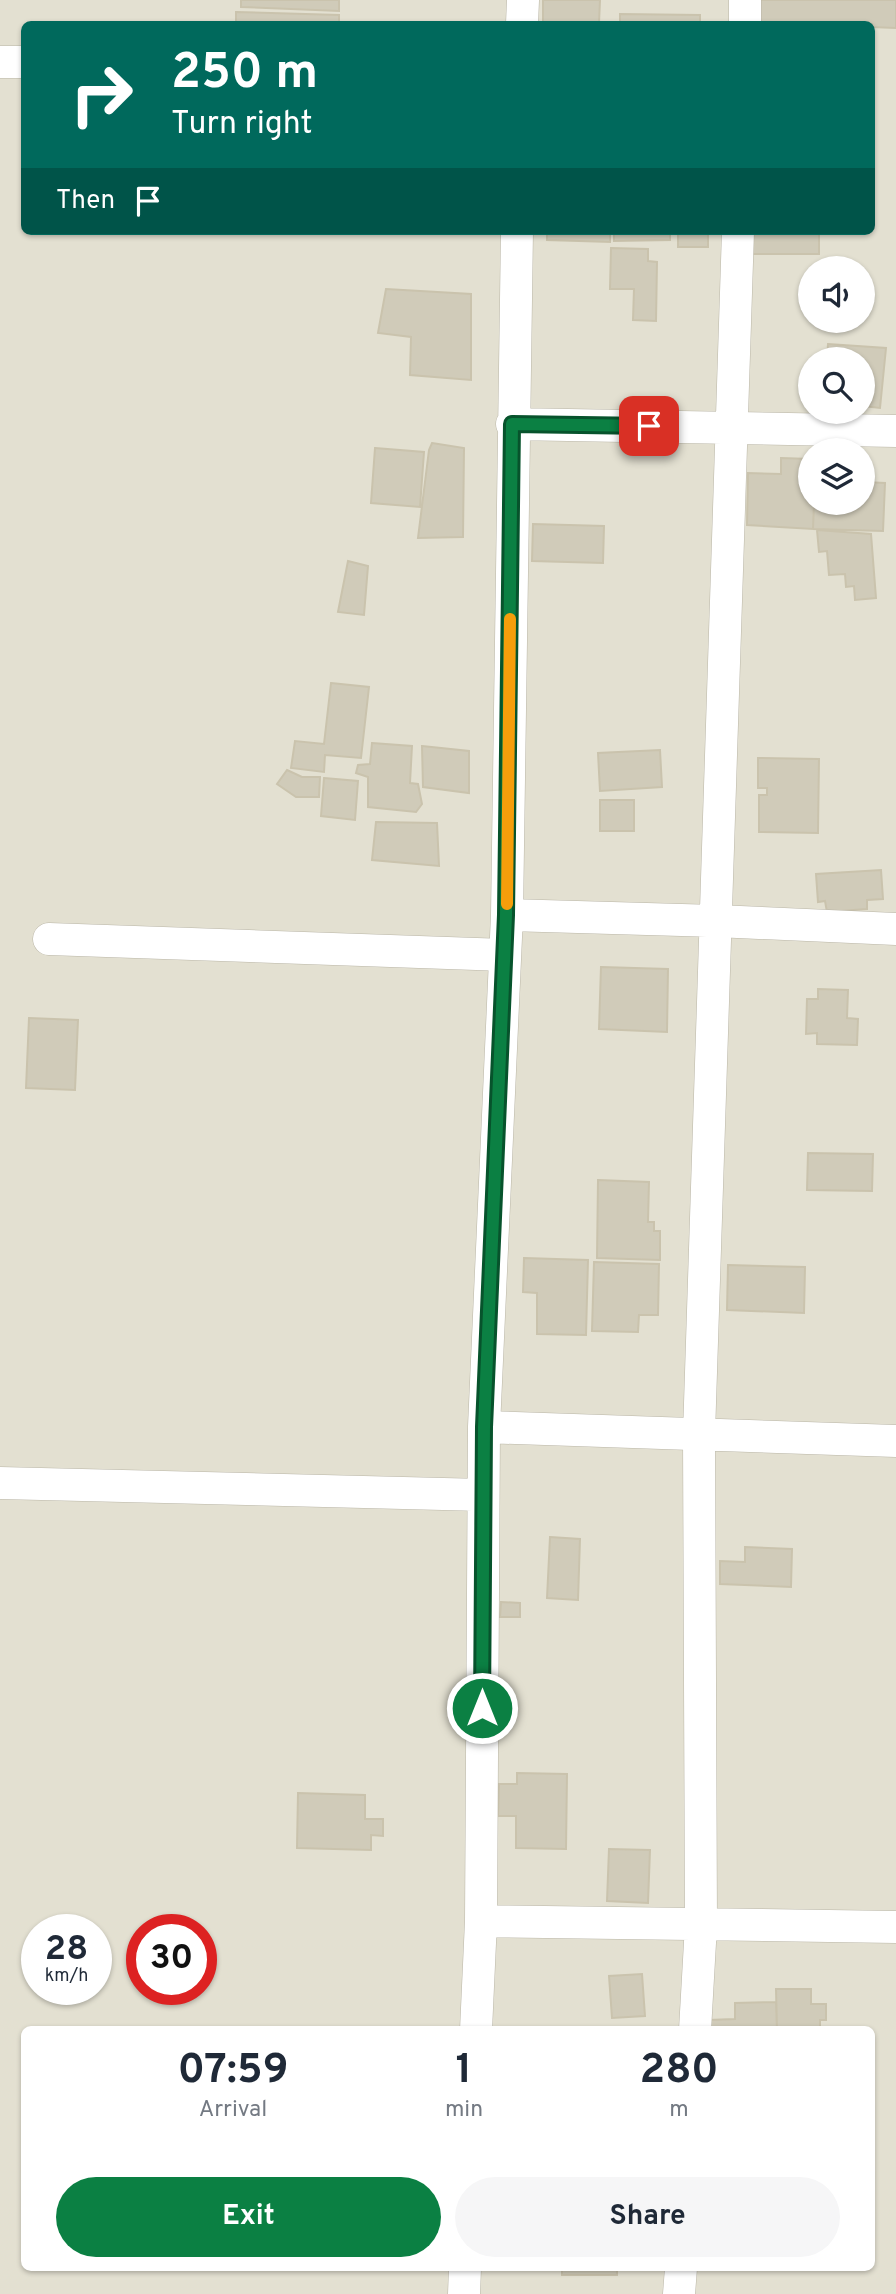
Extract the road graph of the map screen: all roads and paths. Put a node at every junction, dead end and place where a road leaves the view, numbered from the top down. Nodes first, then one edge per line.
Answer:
1 (523, 0) edge
2 (745, 0) edge
3 (522, 21) edge
4 (745, 21) edge
5 (0, 62) edge
6 (21, 62) edge
7 (517, 235) edge
8 (738, 235) edge
9 (512, 424) junction
10 (732, 427) junction
11 (896, 431) edge
12 (506, 915) junction
13 (716, 921) junction
14 (896, 929) edge
15 (49, 939) dead end
16 (505, 955) junction
17 (484, 1427) junction
18 (699, 1434) junction
19 (896, 1441) edge
20 (0, 1483) edge
21 (483, 1495) junction
22 (481, 1921) junction
23 (701, 1925) junction
24 (896, 1927) edge
25 (476, 2026) edge
26 (695, 2026) edge
27 (465, 2271) edge
28 (681, 2271) edge
29 (464, 2294) edge
30 (680, 2294) edge

1 - 3 street
2 - 4 street
5 - 6 street
7 - 9 street
8 - 10 street
9 - 10 street
9 - 12 street
10 - 11 street
10 - 13 street
12 - 13 street
12 - 16 street
13 - 14 street
13 - 18 street
15 - 16 street
16 - 17 street
17 - 18 street
17 - 21 street
18 - 19 street
18 - 23 street
20 - 21 street
21 - 22 street
22 - 23 street
22 - 25 street
23 - 24 street
23 - 26 street
27 - 29 street
28 - 30 street

